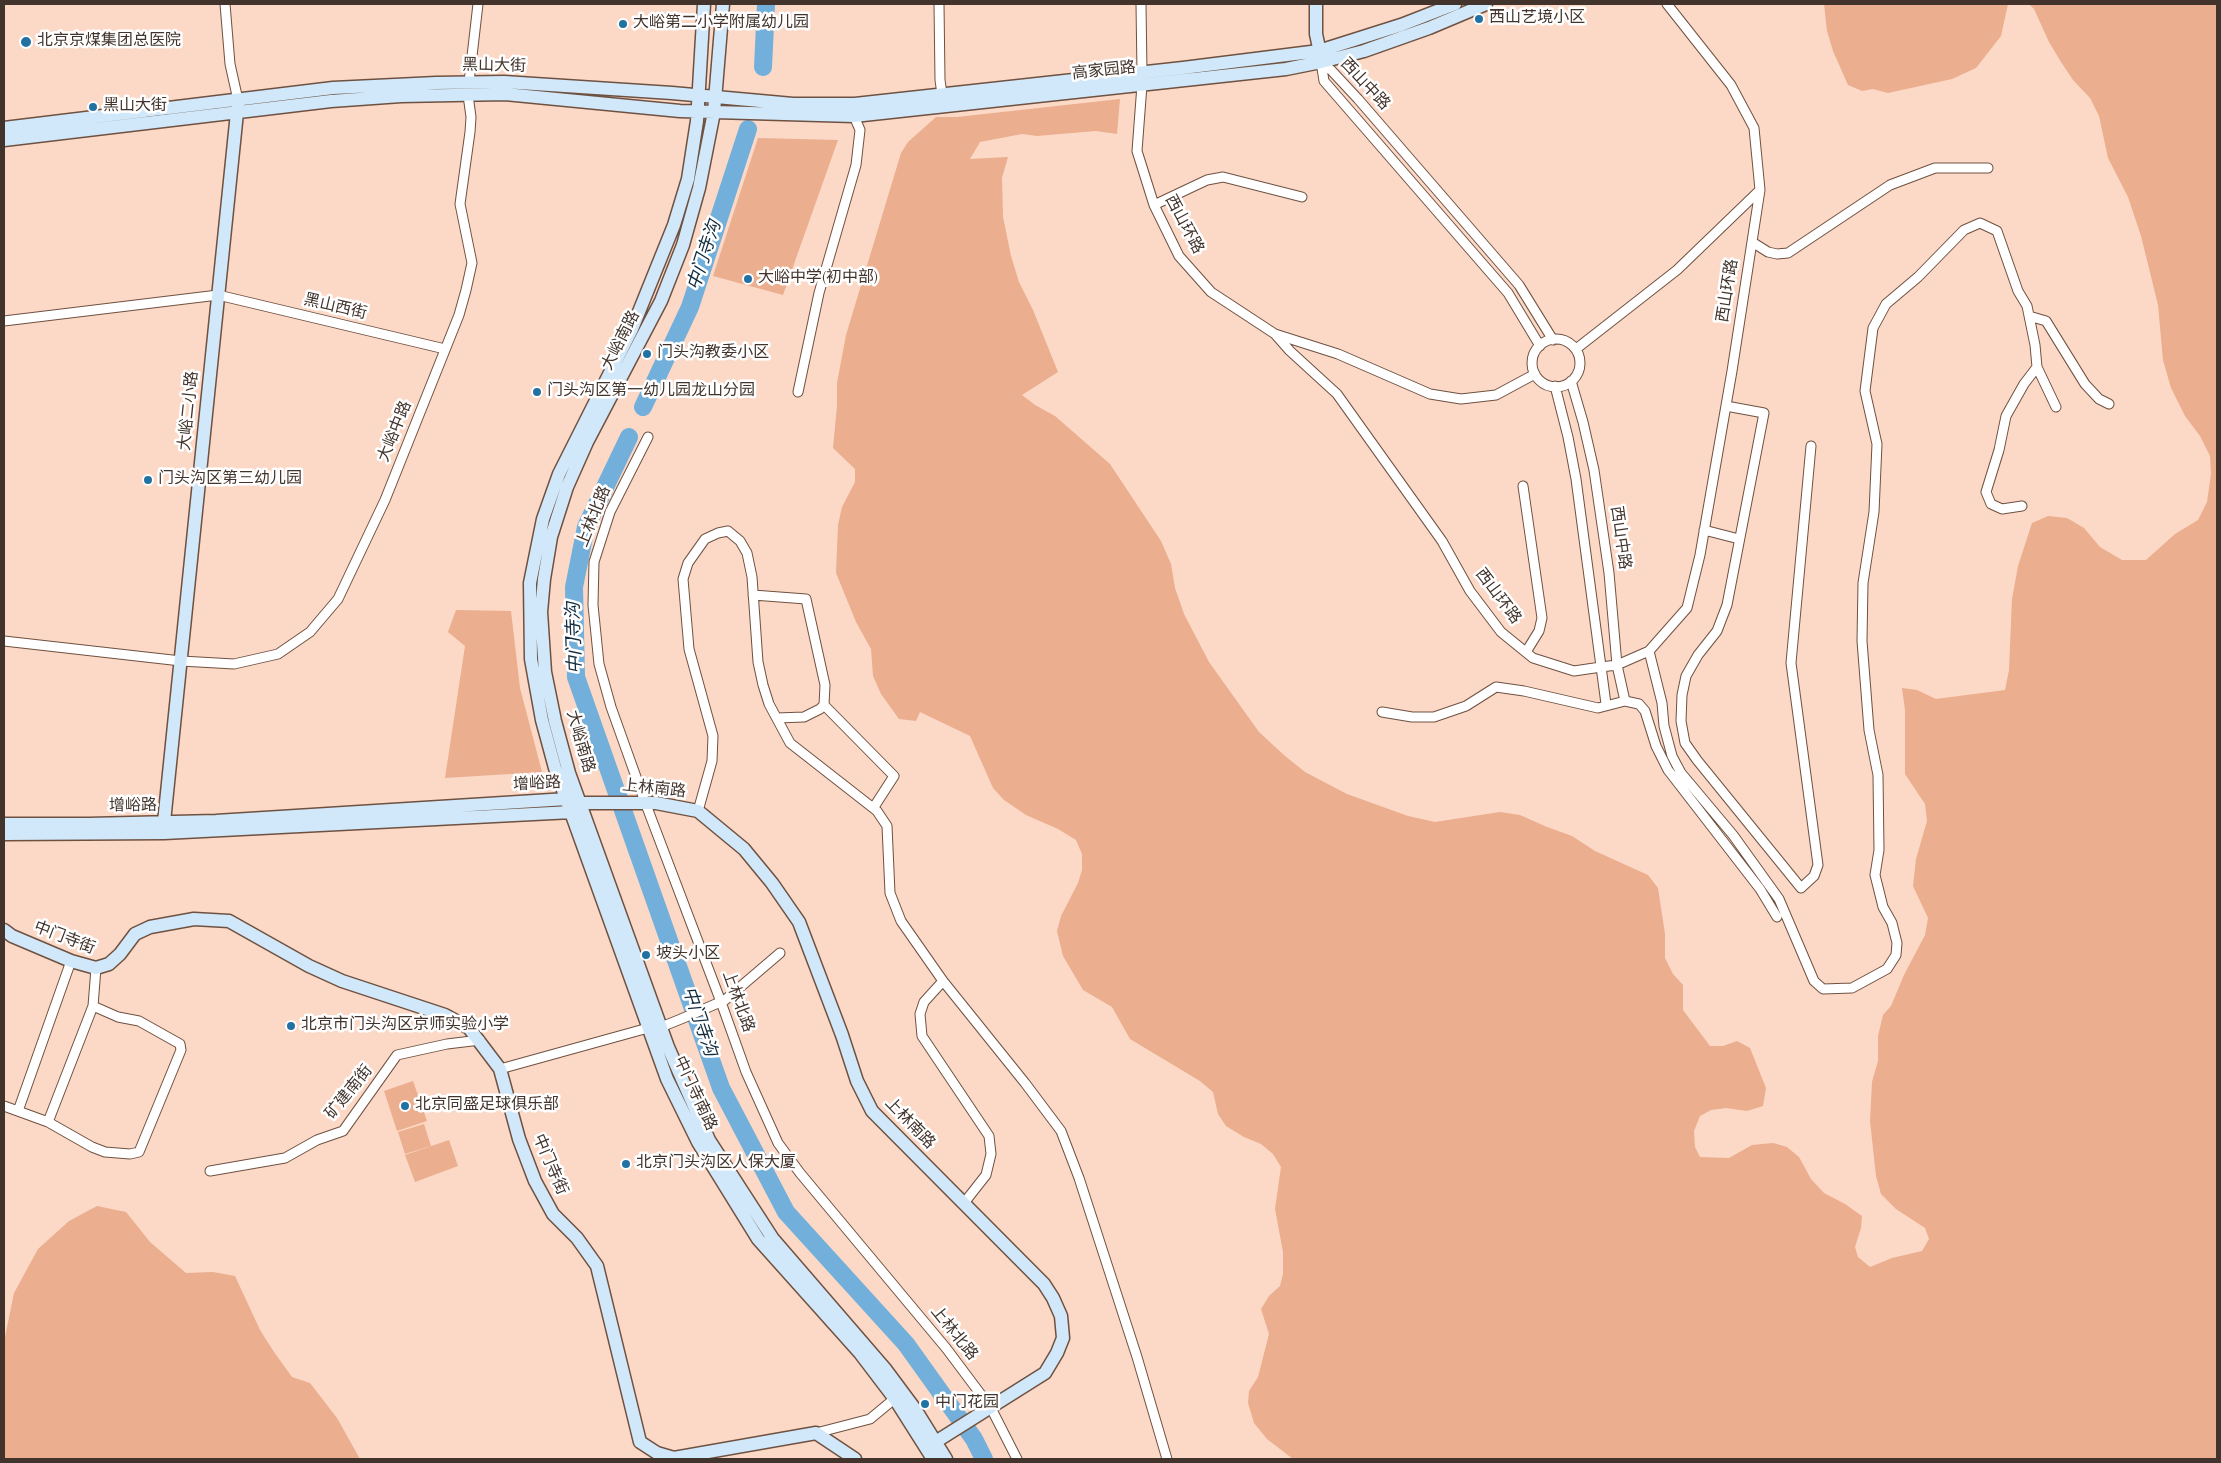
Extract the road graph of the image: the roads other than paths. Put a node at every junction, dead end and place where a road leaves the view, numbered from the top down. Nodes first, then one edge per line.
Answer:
1 (226, 4) edge
2 (478, 4) edge
3 (704, 4) edge
4 (723, 4) edge
5 (939, 4) edge
6 (1141, 4) edge
7 (1316, 4) edge
8 (1455, 4) edge
9 (1486, 4) edge
10 (1667, 4) edge
11 (1320, 57) junction
12 (1142, 79) junction
13 (469, 88) junction
14 (942, 94) junction
15 (699, 96) junction
16 (716, 98) junction
17 (238, 106) junction
18 (697, 111) junction
19 (714, 112) junction
20 (854, 116) junction
21 (4, 128) edge
22 (4, 140) edge
23 (1988, 168) dead end
24 (1760, 190) junction
25 (1302, 197) dead end
26 (1154, 205) junction
27 (1752, 242) junction
28 (218, 295) junction
29 (2029, 316) junction
30 (4, 321) edge
31 (1275, 334) junction
32 (1553, 340) junction
33 (1540, 346) junction
34 (445, 349) junction
35 (1576, 349) junction
36 (2037, 367) junction
37 (1535, 374) junction
38 (1572, 381) junction
39 (1555, 386) junction
40 (798, 392) dead end
41 (2109, 404) dead end
42 (1726, 406) junction
43 (2056, 407) dead end
44 (648, 437) dead end
45 (1811, 446) dead end
46 (1523, 486) dead end
47 (2022, 506) dead end
48 (1704, 530) junction
49 (1739, 539) junction
50 (753, 595) junction
51 (4, 642) edge
52 (1649, 651) junction
53 (1526, 652) junction
54 (181, 661) junction
55 (1617, 664) junction
56 (1600, 667) junction
57 (1625, 701) junction
58 (824, 704) junction
59 (1606, 704) junction
60 (1382, 712) dead end
61 (777, 718) junction
62 (567, 799) junction
63 (645, 802) junction
64 (581, 803) junction
65 (874, 808) junction
66 (572, 812) junction
67 (698, 812) junction
68 (164, 822) junction
69 (4, 824) edge
70 (4, 834) edge
71 (1776, 917) dead end
72 (4, 930) edge
73 (780, 953) dead end
74 (71, 961) junction
75 (96, 968) junction
76 (943, 981) junction
77 (721, 1002) junction
78 (93, 1006) junction
79 (655, 1027) junction
80 (480, 1040) junction
81 (500, 1069) junction
82 (4, 1106) edge
83 (18, 1111) junction
84 (48, 1122) junction
85 (210, 1171) dead end
86 (964, 1203) junction
87 (899, 1395) junction
88 (991, 1408) junction
89 (816, 1433) junction
90 (932, 1445) junction
91 (684, 1457) edge
92 (855, 1459) edge
93 (934, 1459) edge
94 (946, 1459) edge
95 (1017, 1459) edge
96 (1167, 1459) edge

1 - 17 street, 大峪二小路
2 - 13 street, 大峪中路
3 - 15 main road, 大峪南路
4 - 16 main road, 大峪南路
5 - 14 street
6 - 12 street, 西山环路
7 - 11 main road
8 - 11 main road, 高家园路
9 - 11 main road, 高家园路
10 - 24 street, 西山环路
11 - 12 main road, 高家园路
11 - 32 street, 西山中路
11 - 33 street, 西山中路
12 - 14 main road, 高家园路
12 - 20 main road, 高家园路
12 - 26 street, 西山环路
13 - 15 main road, 黑山大街
13 - 17 main road, 黑山大街
13 - 18 main road, 黑山大街
13 - 34 street, 大峪中路
14 - 16 main road, 高家园路
15 - 16 main road, 黑山大街
15 - 18 main road, 大峪南路
16 - 19 main road, 大峪南路
17 - 21 main road, 黑山大街
17 - 22 main road, 黑山大街
17 - 28 main road, 大峪二小路
18 - 19 main road, 黑山大街
18 - 62 main road, 大峪南路
19 - 20 main road, 高家园路
19 - 64 main road, 大峪南路
20 - 40 street
23 - 27 street
24 - 27 street, 西山环路
24 - 35 street
25 - 26 street
26 - 31 street, 西山环路
27 - 42 street, 西山环路
28 - 30 street
28 - 34 street, 黑山西街
28 - 54 main road, 大峪二小路
29 - 36 street
29 - 41 street
29 - 52 street
31 - 37 street
31 - 53 street, 西山环路
32 - 33 street
32 - 35 street
33 - 37 street
34 - 54 street, 大峪中路
35 - 38 street
36 - 43 street
36 - 47 street
37 - 39 street
38 - 39 street
38 - 55 street, 西山中路
39 - 56 street
42 - 48 street, 西山环路
42 - 49 street
44 - 63 street, 上林北路
45 - 49 street
46 - 53 street
48 - 49 street
48 - 52 street, 西山环路
50 - 58 street
50 - 61 street
50 - 67 street
51 - 54 street, 大峪中路
52 - 55 street, 西山环路
53 - 56 street, 西山环路
54 - 68 main road, 大峪二小路
55 - 56 street, 西山环路
55 - 57 street, 西山中路
56 - 59 street
57 - 59 street
57 - 71 street
58 - 61 street
58 - 65 street
59 - 60 street
61 - 65 street
62 - 64 main road, 增峪路
62 - 66 main road, 中门寺南路
62 - 68 main road, 增峪路
63 - 64 main road, 上林南路
63 - 67 main road, 上林南路
63 - 77 street, 上林北路
64 - 66 main road, 增峪路
64 - 79 main road, 中门寺南路
65 - 76 street
66 - 70 main road, 增峪路
66 - 79 main road, 中门寺南路
67 - 86 main road, 上林南路
68 - 69 main road, 增峪路
72 - 74 main road, 中门寺街
73 - 77 street
74 - 75 main road, 中门寺街
74 - 83 street
75 - 78 street
75 - 80 main road, 中门寺街
76 - 86 street
76 - 96 street
77 - 79 street
77 - 88 street, 上林北路
78 - 84 street
78 - 84 street
79 - 81 street
79 - 87 main road, 中门寺南路
80 - 81 main road, 中门寺街
80 - 85 street, 矿建南街
81 - 91 main road, 中门寺街
82 - 83 street
83 - 84 street
86 - 88 main road, 上林南路
87 - 89 street
87 - 90 main road, 中门寺南路
88 - 90 main road, 上林南路
88 - 95 street, 上林北路
89 - 91 main road, 中门寺街
89 - 92 main road
90 - 93 main road, 中门寺南路
90 - 94 main road, 中门寺南路

